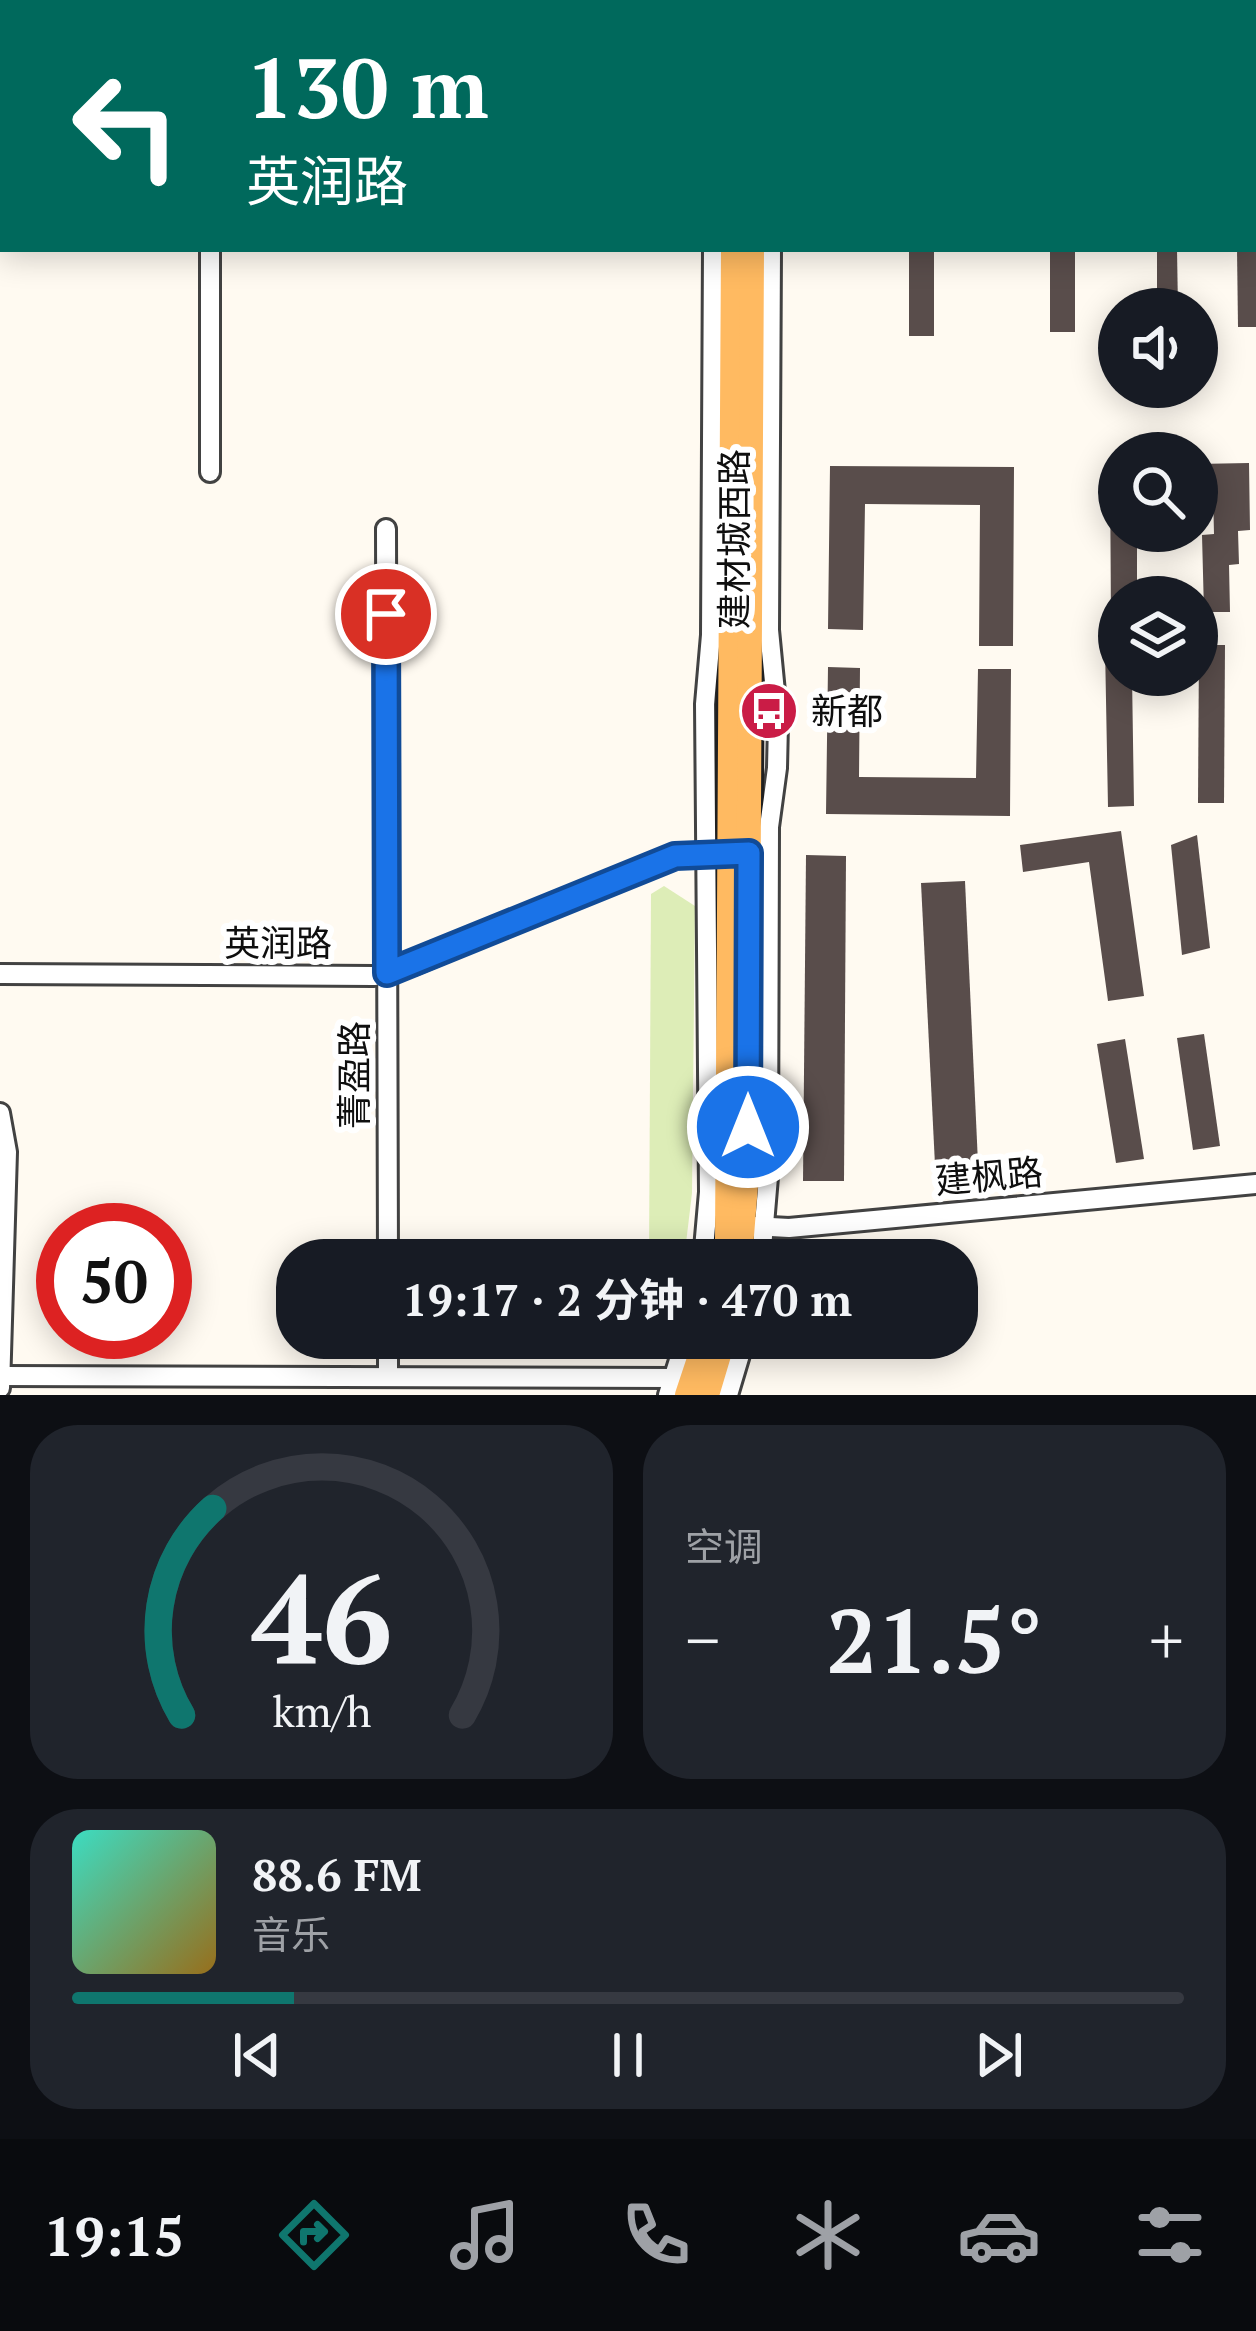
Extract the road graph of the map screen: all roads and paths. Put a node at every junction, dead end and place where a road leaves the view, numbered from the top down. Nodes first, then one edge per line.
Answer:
1 (210, 252) edge
2 (712, 252) edge
3 (733, 252) edge
4 (752, 252) edge
5 (771, 252) edge
6 (210, 472) dead end
7 (386, 529) dead end
8 (728, 853) junction
9 (387, 973) junction
10 (0, 974) edge
11 (0, 1113) edge
12 (1256, 1184) edge
13 (746, 1225) junction
14 (388, 1239) edge
15 (705, 1239) edge
16 (737, 1239) edge
17 (744, 1239) edge
18 (752, 1239) edge
19 (388, 1359) edge
20 (685, 1359) edge
21 (718, 1359) edge
22 (739, 1359) edge
23 (388, 1376) junction
24 (1, 1380) edge
25 (676, 1389) edge
26 (707, 1395) edge
27 (728, 1395) edge

1 - 6 street
2 - 8 street, 建材城西路
3 - 8 main road, 建材城西路
4 - 8 main road, 建材城西路
5 - 13 street, 建材城西路
7 - 9 street, 菁盈路
8 - 9 street, 英润路
8 - 13 main road, 建材城西路
8 - 15 street, 建材城西路
9 - 10 street, 英润路
9 - 14 street, 菁盈路
11 - 24 street
12 - 13 street, 建枫路
13 - 16 main road, 建材城西路
13 - 17 main road, 建材城西路
13 - 18 street, 建材城西路
19 - 23 street
20 - 25 main road
21 - 26 main road
22 - 27 street
23 - 24 street
23 - 25 street

